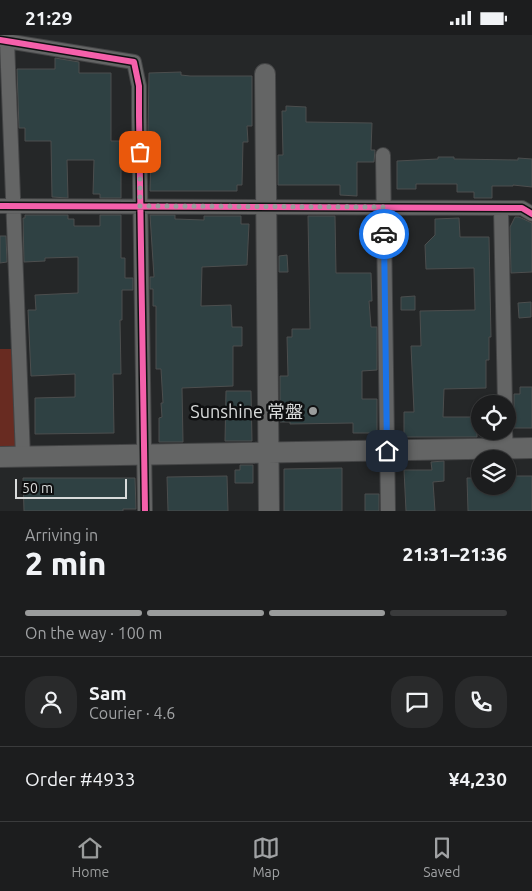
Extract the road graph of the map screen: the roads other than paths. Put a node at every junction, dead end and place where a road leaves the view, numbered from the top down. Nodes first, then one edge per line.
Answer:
1 (4, 41) edge
2 (266, 74) dead end
3 (382, 155) dead end
4 (7, 206) edge
5 (140, 206) junction
6 (266, 207) junction
7 (383, 207) junction
8 (501, 208) junction
9 (532, 214) edge
10 (505, 395) edge
11 (506, 440) edge
12 (532, 448) edge
13 (387, 451) junction
14 (269, 453) junction
15 (144, 454) junction
16 (0, 457) edge
17 (23, 457) junction
18 (144, 511) edge
19 (269, 511) edge
20 (388, 511) edge

1 - 4 street
1 - 5 street
2 - 6 street
3 - 7 street
4 - 5 street
4 - 17 street
5 - 6 street
5 - 15 street
6 - 7 street
6 - 14 street
7 - 8 street
7 - 13 street
8 - 9 street
8 - 10 street
11 - 12 street
11 - 13 street
13 - 14 street
13 - 20 street
14 - 15 street
14 - 19 street
15 - 17 street
15 - 18 street
16 - 17 street

